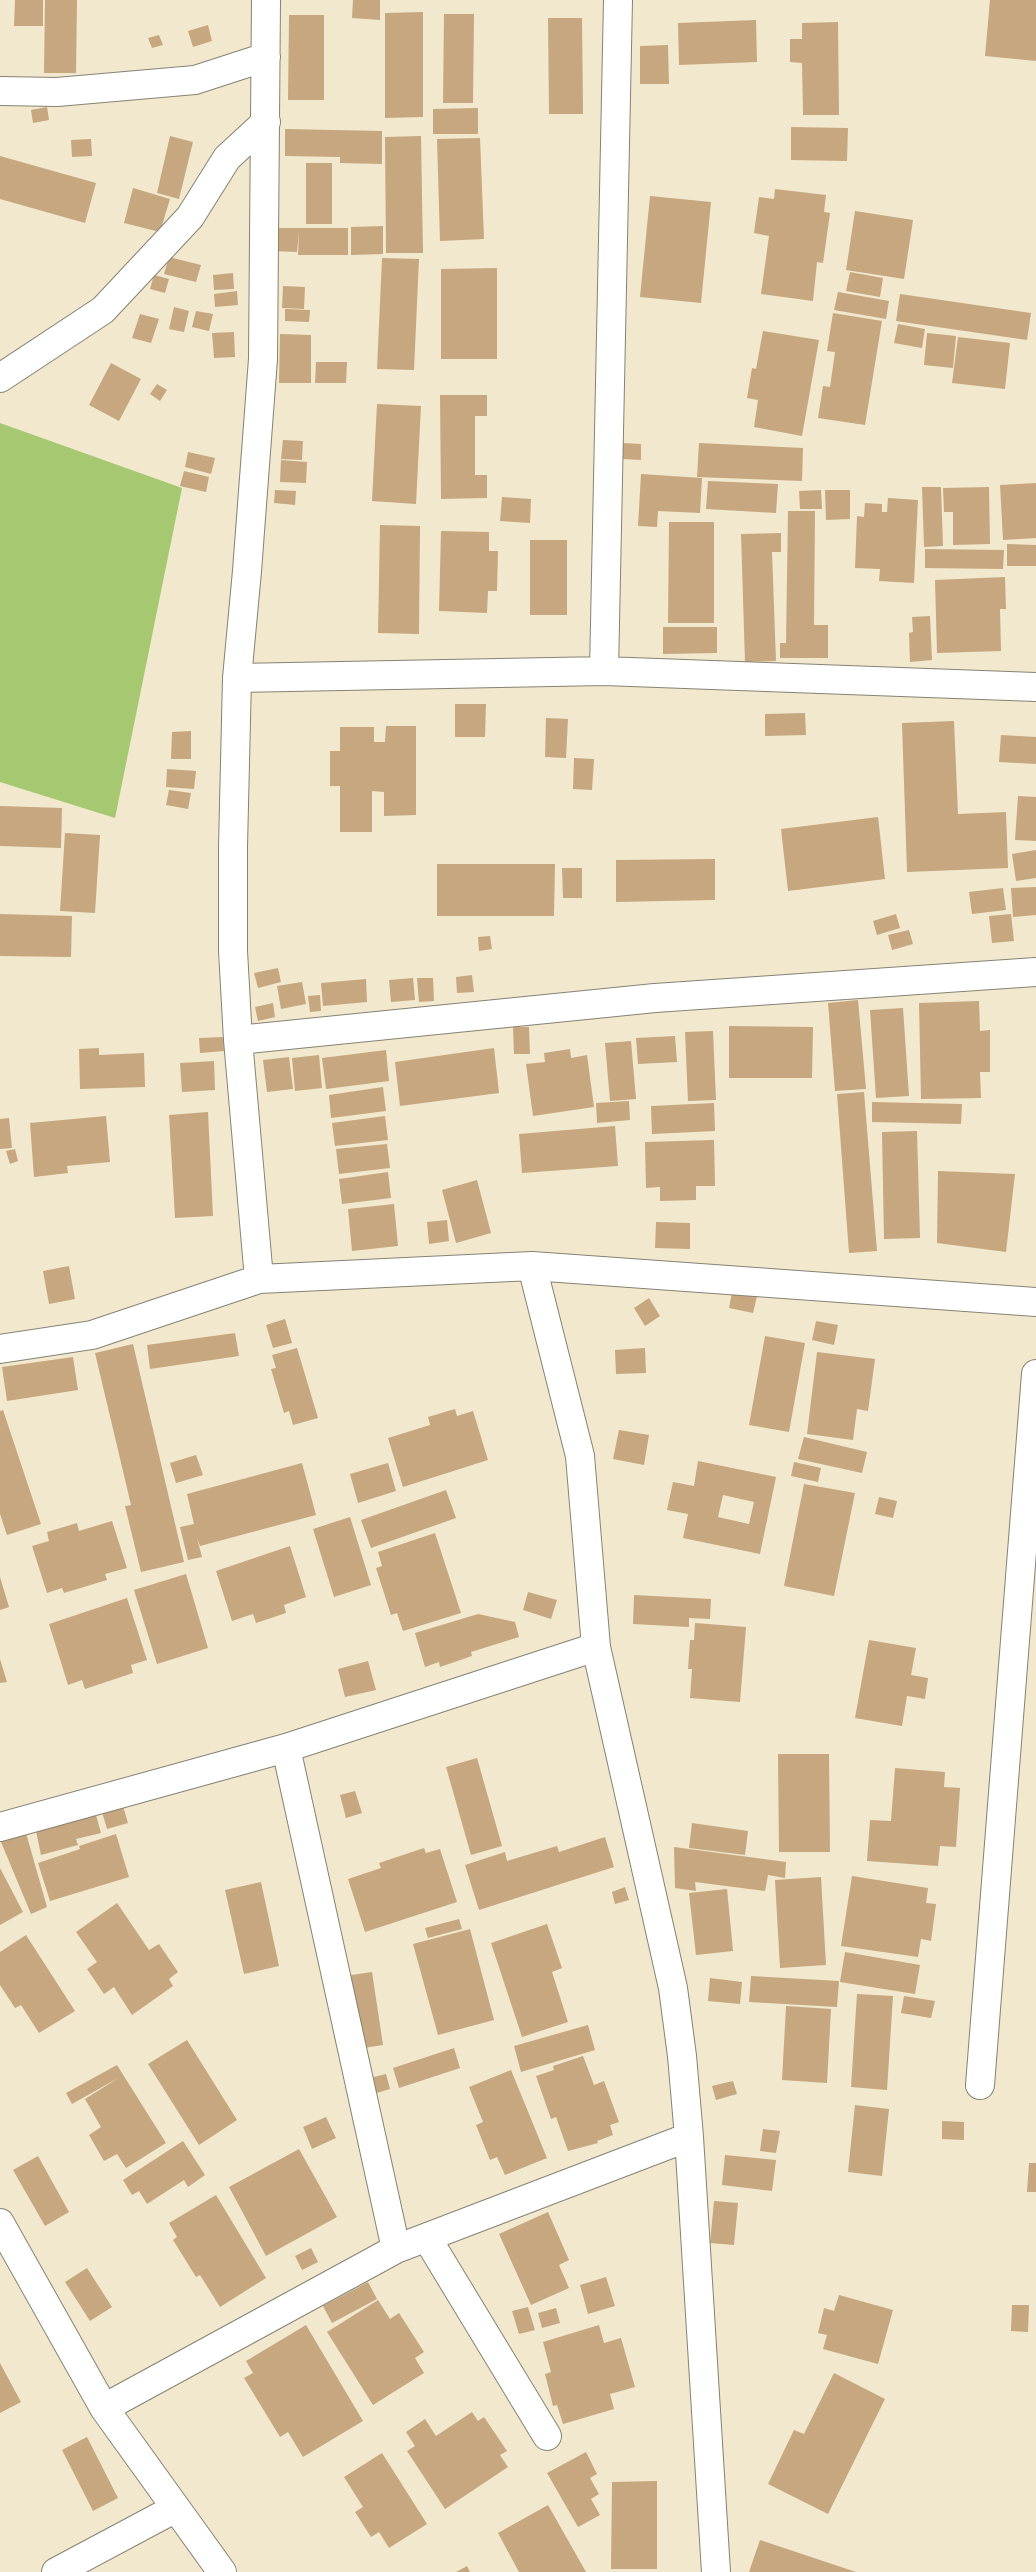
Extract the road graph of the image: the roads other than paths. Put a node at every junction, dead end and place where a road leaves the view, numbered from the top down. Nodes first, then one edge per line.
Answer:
1 (266, 0) edge
2 (618, 0) edge
3 (266, 57) junction
4 (0, 91) edge
5 (266, 122) junction
6 (0, 378) edge
7 (604, 671) junction
8 (237, 678) junction
9 (1036, 687) edge
10 (1036, 972) edge
11 (238, 1040) junction
12 (532, 1266) junction
13 (259, 1279) junction
14 (1036, 1302) edge
15 (0, 1349) edge
16 (1036, 1374) edge
17 (596, 1647) junction
18 (286, 1748) junction
19 (0, 1827) edge
20 (980, 2085) dead end
21 (688, 2137) junction
22 (0, 2223) edge
23 (427, 2238) junction
24 (396, 2249) junction
25 (104, 2408) junction
26 (547, 2436) dead end
27 (176, 2508) junction
28 (56, 2572) edge
29 (222, 2572) edge
30 (716, 2572) edge

1 - 3 street
2 - 7 street
3 - 4 street
3 - 5 street
5 - 6 street
5 - 8 street
7 - 8 street
7 - 9 street
8 - 11 street
10 - 11 street
11 - 13 street
12 - 13 street
12 - 14 street
12 - 17 street
13 - 15 street
16 - 20 street
17 - 18 street
17 - 21 street
18 - 19 street
18 - 24 street
21 - 23 street
21 - 30 street
22 - 25 street
23 - 24 street
23 - 26 street
24 - 25 street
25 - 27 street
27 - 28 street
27 - 29 street

